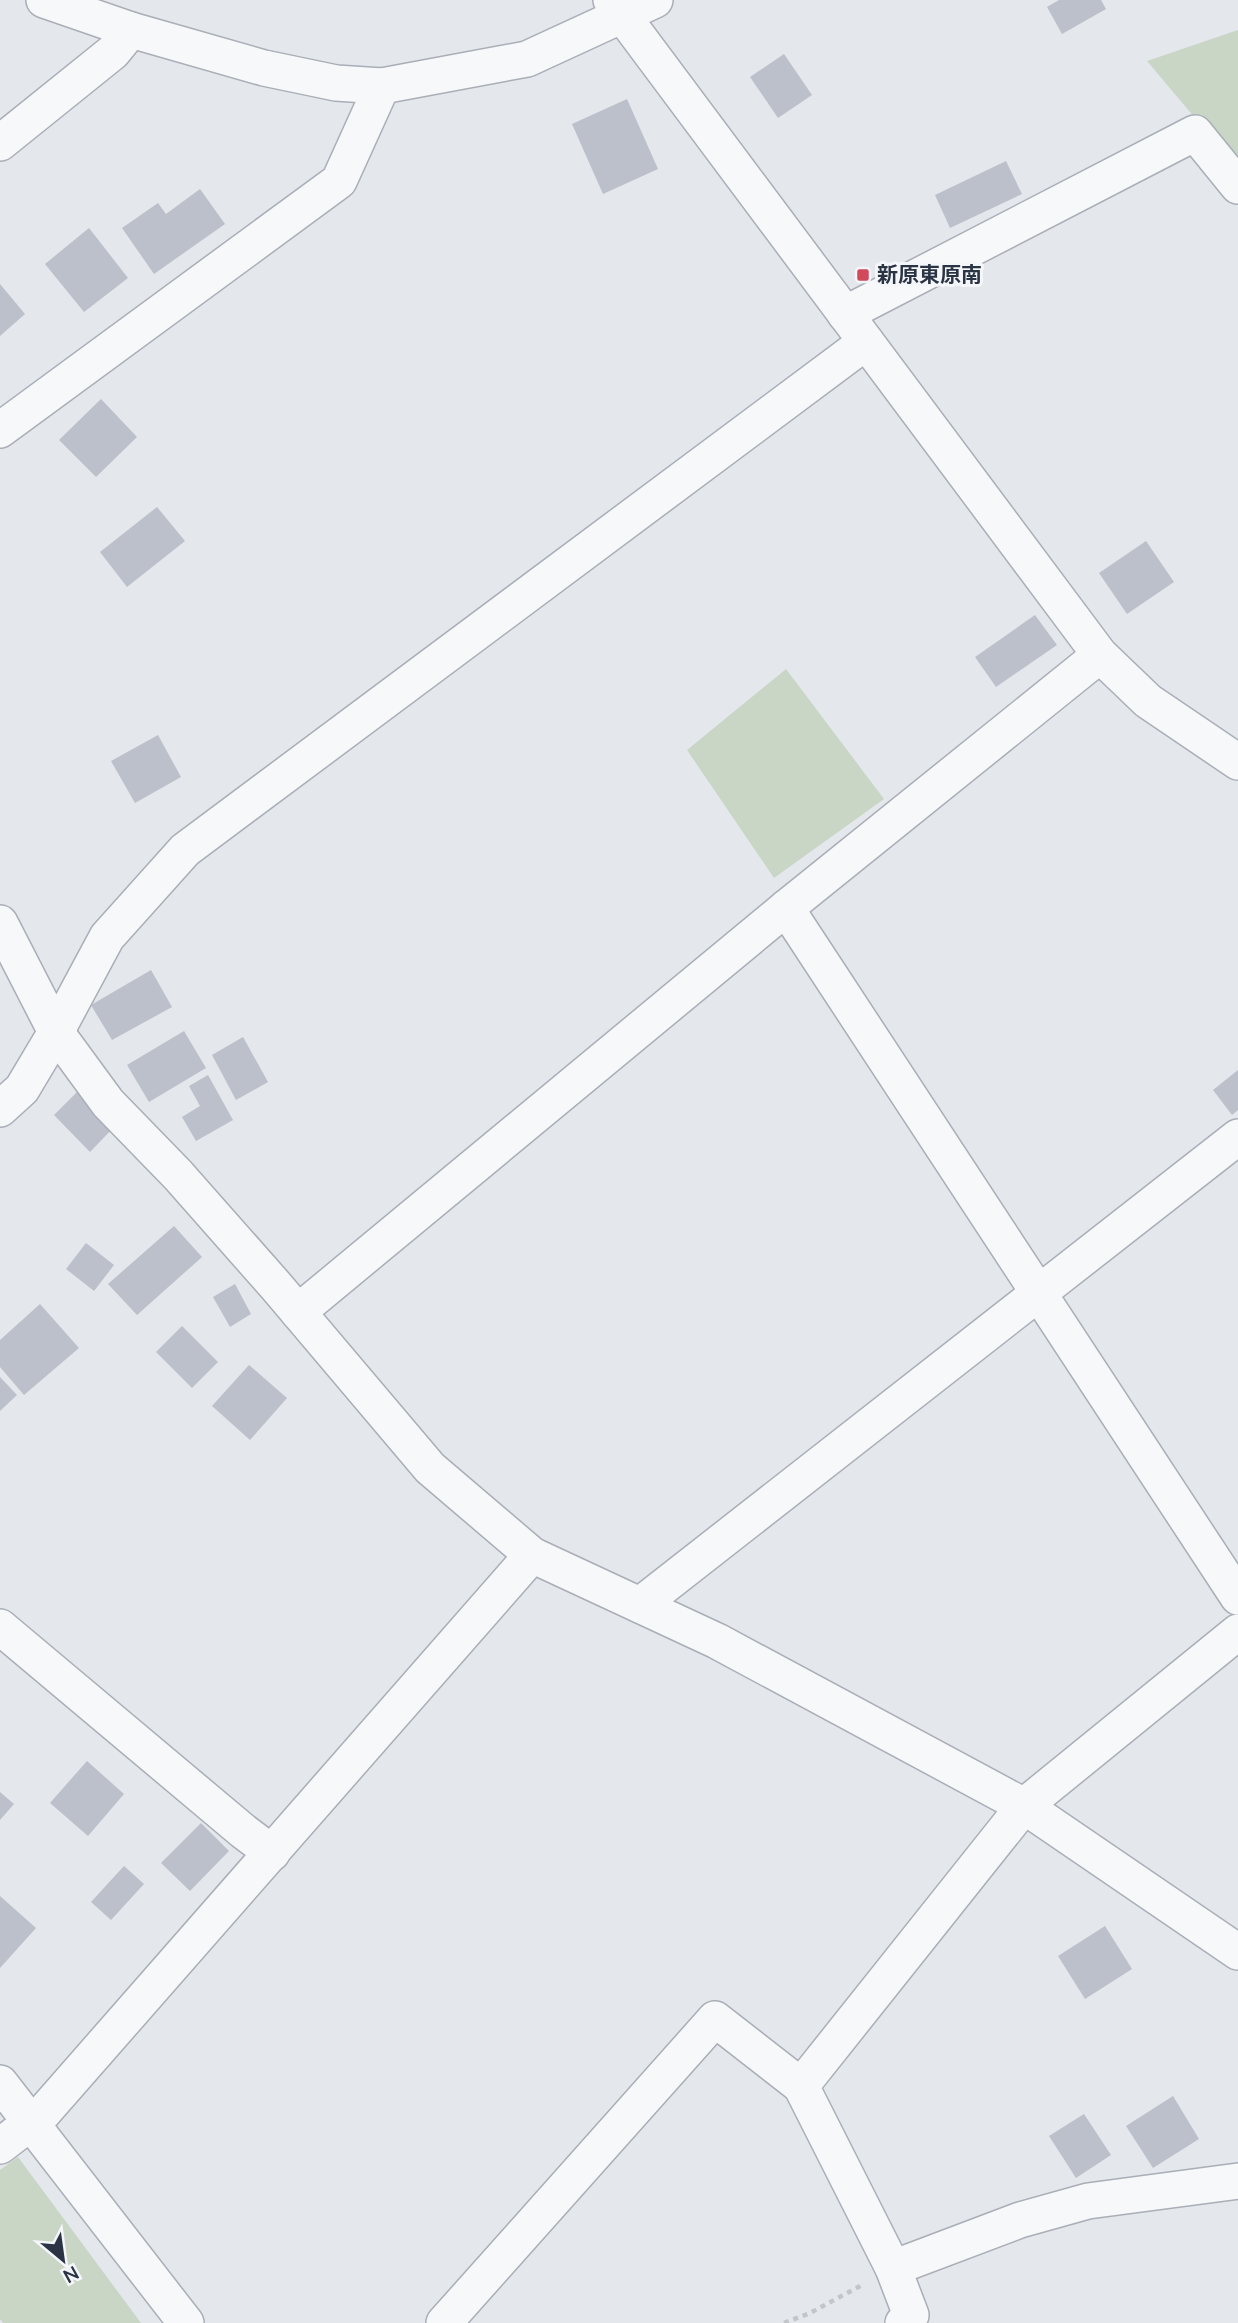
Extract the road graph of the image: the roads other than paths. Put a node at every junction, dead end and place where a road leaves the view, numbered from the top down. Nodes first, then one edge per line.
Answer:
1 (44, 0) edge
2 (655, 0) edge
3 (617, 8) edge
4 (131, 30) junction
5 (382, 86) junction
6 (0, 143) edge
7 (1238, 186) edge
8 (845, 314) junction
9 (866, 342) junction
10 (0, 430) edge
11 (1100, 654) junction
12 (1238, 762) edge
13 (786, 908) junction
14 (0, 923) edge
15 (56, 1032) junction
16 (0, 1109) edge
17 (1238, 1137) edge
18 (1038, 1293) junction
19 (298, 1312) junction
20 (532, 1555) junction
21 (1238, 1597) edge
22 (640, 1605) junction
23 (0, 1627) edge
24 (1238, 1632) edge
25 (1024, 1806) junction
26 (272, 1853) junction
27 (1238, 1952) edge
28 (0, 2083) edge
29 (801, 2087) junction
30 (30, 2123) junction
31 (0, 2146) edge
32 (1238, 2181) edge
33 (893, 2268) junction
34 (186, 2323) edge
35 (444, 2323) edge
36 (903, 2323) edge

1 - 4 street
2 - 3 street
3 - 5 street
3 - 8 street
4 - 5 street
4 - 6 street
5 - 10 street
7 - 8 street
8 - 9 street
9 - 11 street
9 - 15 street
11 - 12 street
11 - 13 street
13 - 18 street
13 - 19 street
14 - 15 street
15 - 16 street
15 - 19 street
17 - 18 street
18 - 21 street
18 - 22 street
19 - 20 street
20 - 22 street
20 - 26 street
22 - 25 street
23 - 26 street
24 - 25 street
25 - 27 street
25 - 29 street
26 - 30 street
28 - 30 street
29 - 33 street
29 - 35 street
30 - 31 street
30 - 34 street
32 - 33 street
33 - 36 street

